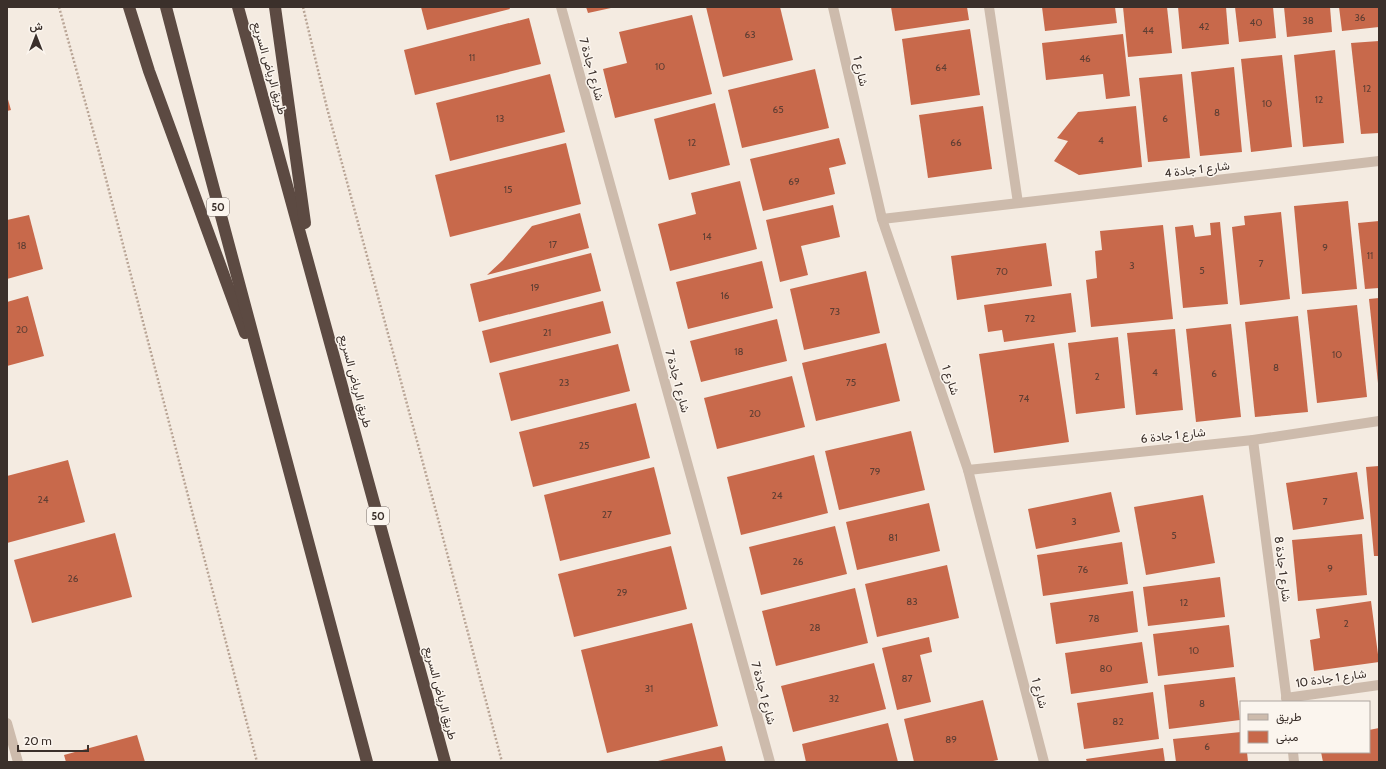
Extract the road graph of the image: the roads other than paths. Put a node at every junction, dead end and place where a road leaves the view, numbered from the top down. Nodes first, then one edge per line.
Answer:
1 (129, 7) edge
2 (166, 7) edge
3 (238, 7) edge
4 (275, 7) edge
5 (561, 7) edge
6 (833, 7) edge
7 (989, 7) edge
8 (1379, 161) edge
9 (1018, 202) junction
10 (882, 219) junction
11 (311, 270) junction
12 (272, 407) junction
13 (1379, 421) edge
14 (1253, 440) junction
15 (968, 470) junction
16 (1379, 685) edge
17 (1287, 700) edge
18 (7, 723) edge
19 (18, 762) edge
20 (366, 762) edge
21 (445, 762) edge
22 (770, 762) edge
23 (1044, 762) edge

1 - 12 highway
2 - 12 highway, 50
3 - 11 highway, طريق الرياض السريع / 50
4 - 11 highway
5 - 22 street, شارع 1 جادة 7
6 - 10 street, شارع 1
7 - 9 street
8 - 9 street, شارع 1 جادة 4
9 - 10 street, شارع 1 جادة 4
10 - 15 street, شارع 1
11 - 21 highway, طريق الرياض السريع / 50
12 - 20 highway, 50
13 - 14 street, شارع 1 جادة 6
14 - 15 street, شارع 1 جادة 6
14 - 17 street, شارع 1 جادة 8
15 - 23 street, شارع 1
16 - 17 street, شارع 1 جادة 10
18 - 19 street

